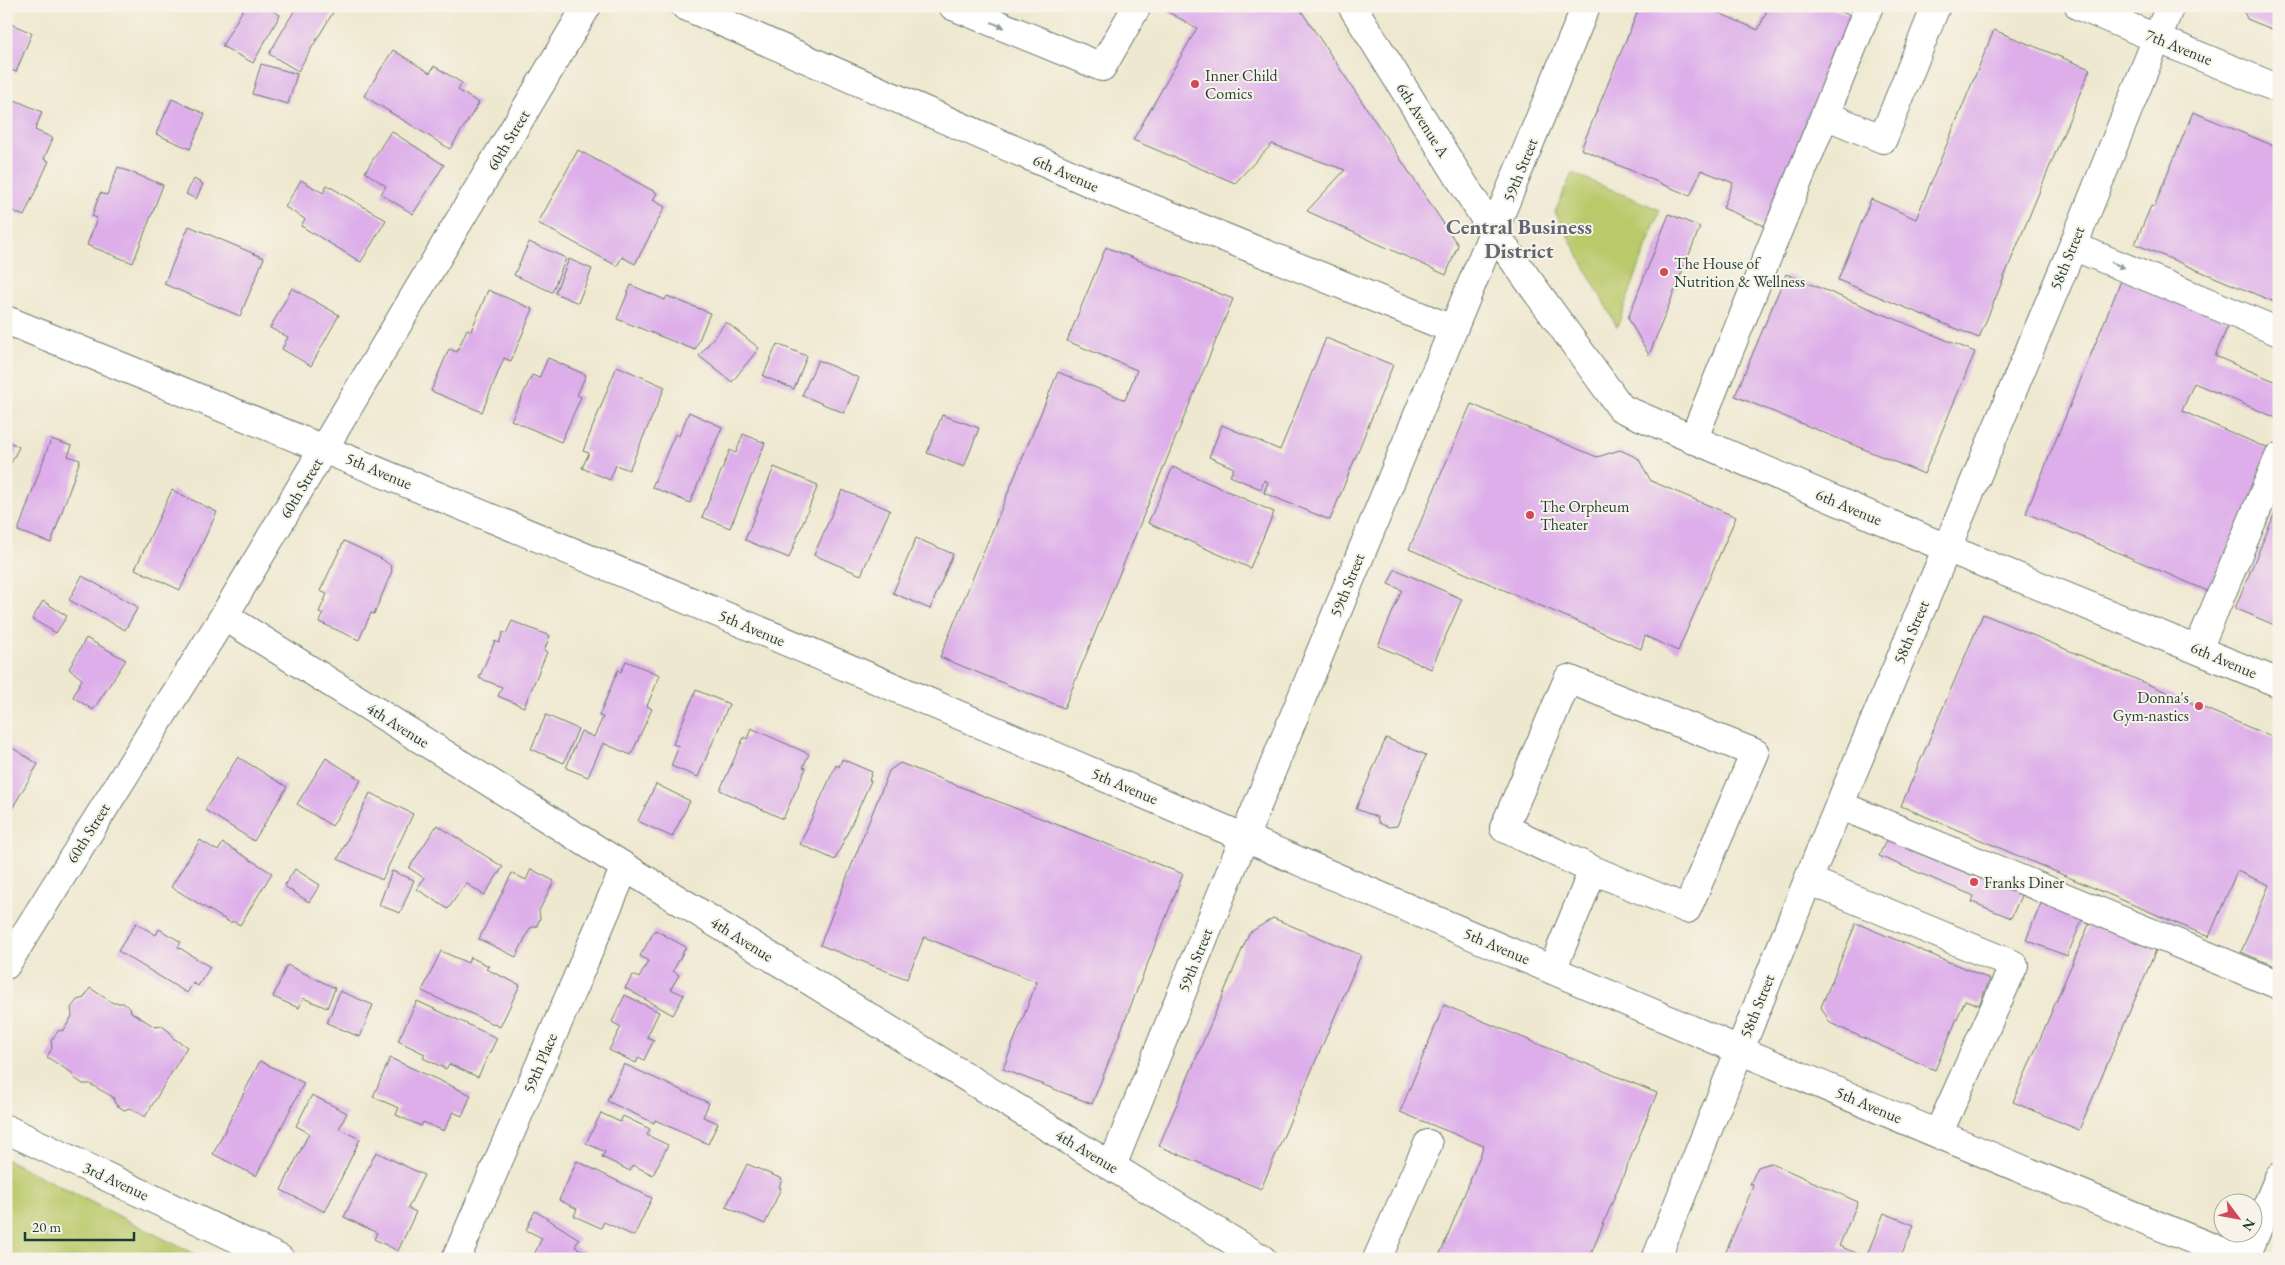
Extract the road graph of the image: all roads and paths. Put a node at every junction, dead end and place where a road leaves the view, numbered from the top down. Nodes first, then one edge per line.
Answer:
1 (587, 6) edge
2 (685, 6) edge
3 (953, 6) edge
4 (1137, 6) edge
5 (1352, 6) edge
6 (1586, 6) edge
7 (1869, 6) edge
8 (1936, 6) edge
9 (2079, 6) edge
10 (2170, 6) edge
11 (2157, 38) junction
12 (2279, 89) edge
13 (1825, 115) junction
14 (1494, 234) junction
15 (2073, 246) junction
16 (6, 320) edge
17 (1452, 329) junction
18 (2279, 332) edge
19 (1693, 440) junction
20 (325, 448) junction
21 (2279, 457) edge
22 (1946, 548) junction
23 (224, 616) junction
24 (2198, 649) junction
25 (2279, 683) edge
26 (1839, 806) junction
27 (1244, 838) junction
28 (625, 867) junction
29 (1593, 870) junction
30 (1808, 880) junction
31 (9, 954) edge
32 (1552, 970) junction
33 (2279, 984) edge
34 (1739, 1051) junction
35 (6, 1129) edge
36 (1938, 1134) junction
37 (1428, 1144) dead end
38 (1112, 1166) junction
39 (2279, 1178) edge
40 (280, 1259) edge
41 (456, 1259) edge
42 (1262, 1259) edge
43 (1377, 1259) edge
44 (1656, 1259) edge
45 (2240, 1259) edge
46 (2245, 1259) edge

1 - 20 street, 60th Street
2 - 17 street, 6th Avenue
3 -> 4 street
5 - 14 street, 6th Avenue A
6 - 14 street, 59th Street
7 - 13 street
8 - 13 street
9 - 11 street, 7th Avenue
10 - 11 street, 58th Street
11 - 12 street, 7th Avenue
11 - 15 street, 58th Street
13 - 19 street
14 - 17 street, 59th Street
14 - 19 street, 6th Avenue
15 -> 18 street
15 - 22 street, 58th Street
16 - 20 street, 5th Avenue
17 - 27 street, 59th Street
19 - 22 street, 6th Avenue
20 - 23 street, 60th Street
20 - 27 street, 5th Avenue
21 - 24 street
22 - 24 street, 6th Avenue
22 - 26 street, 58th Street
23 - 28 street, 4th Avenue
23 - 31 street, 60th Street
24 - 25 street, 6th Avenue
26 - 30 street, 58th Street
26 - 33 street
27 - 32 street, 5th Avenue
27 - 38 street, 59th Street
28 - 38 street, 4th Avenue
28 - 41 street, 59th Place
29 - 29 street
29 - 32 street
30 - 34 street, 58th Street
30 - 36 street
32 - 34 street, 5th Avenue
34 - 36 street, 5th Avenue
34 - 44 street, 58th Street
35 - 40 street, 3rd Avenue
36 - 45 street, 5th Avenue
37 - 43 street
38 - 42 street, 4th Avenue
39 - 46 street

